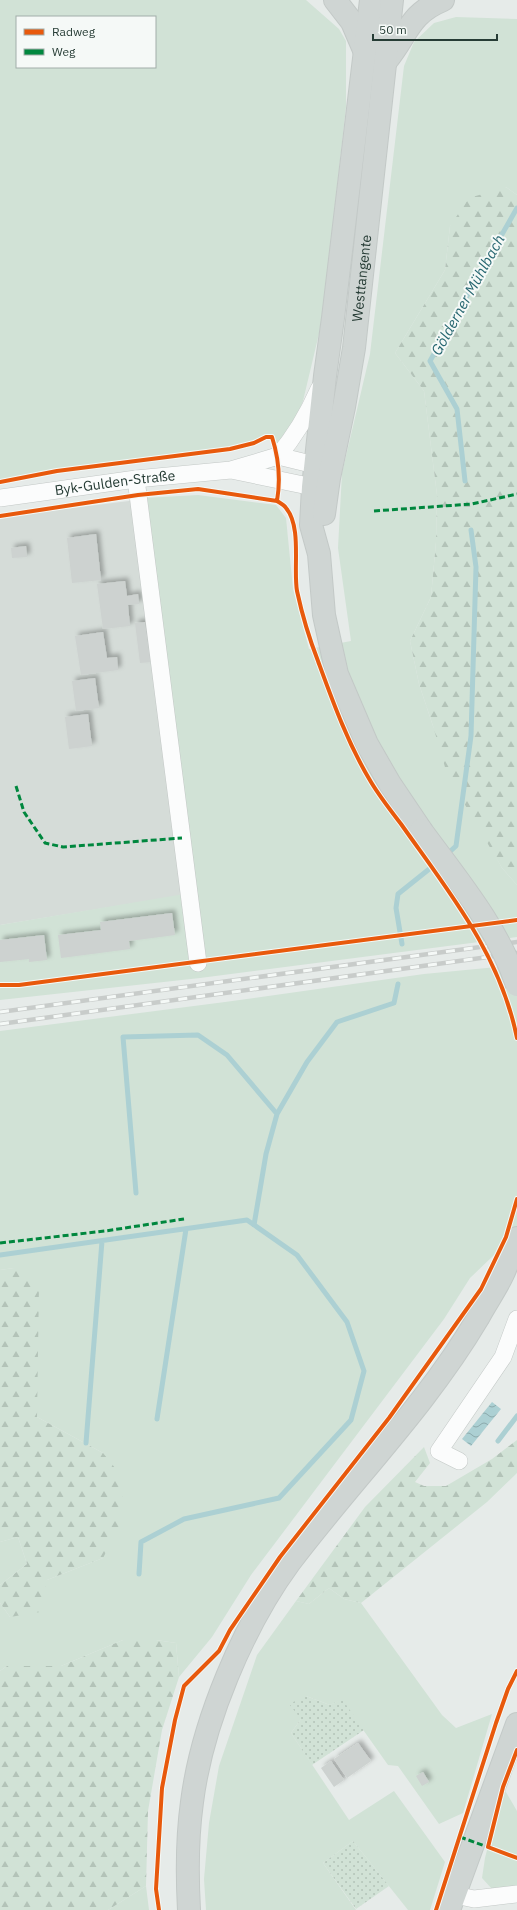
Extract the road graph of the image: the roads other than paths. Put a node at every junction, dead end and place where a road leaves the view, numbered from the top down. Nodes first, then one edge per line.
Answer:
1 (335, 0) edge
2 (371, 0) edge
3 (392, 0) edge
4 (443, 0) edge
5 (364, 50) junction
6 (385, 63) junction
7 (324, 376) junction
8 (278, 456) junction
9 (230, 470) junction
10 (319, 476) junction
11 (136, 479) junction
12 (0, 498) edge
13 (198, 964) dead end
14 (517, 984) edge
15 (517, 1238) edge
16 (517, 1319) edge
17 (459, 1461) dead end
18 (517, 1724) edge
19 (517, 1894) edge
20 (452, 1902) edge
21 (189, 1910) edge

1 - 5 main road
2 - 5 main road, Westtangente
3 - 6 main road, Westtangente
4 - 6 main road
5 - 7 main road, Westtangente
6 - 10 main road, Westtangente
7 - 8 street
7 - 10 main road, Westtangente
8 - 9 street, Byk-Gulden-Straße
8 - 10 street, Byk-Gulden-Straße
9 - 10 street, Byk-Gulden-Straße
9 - 11 street, Byk-Gulden-Straße
10 - 14 main road, Westtangente, bridge
11 - 12 street, Byk-Gulden-Straße
11 - 13 street
15 - 21 main road
16 - 17 street
18 - 20 main road
19 - 20 street

